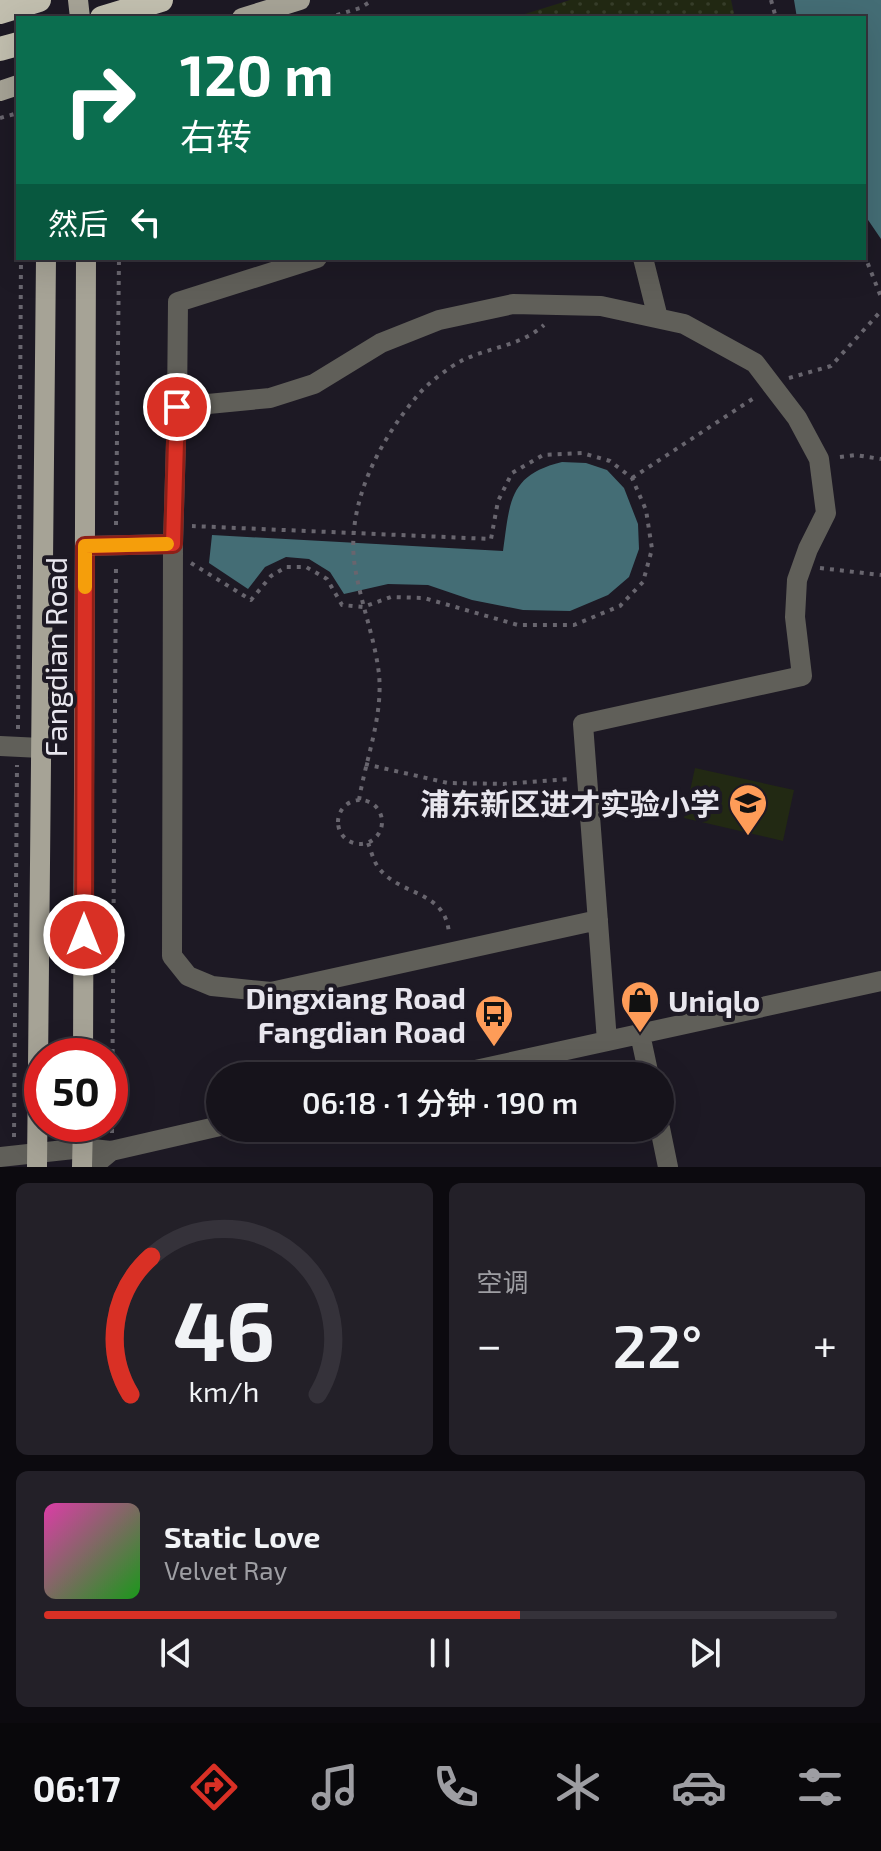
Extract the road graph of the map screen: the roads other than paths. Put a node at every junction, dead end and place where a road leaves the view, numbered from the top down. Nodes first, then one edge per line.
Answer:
1 (39, 0) edge
2 (161, 0) edge
3 (300, 0) edge
4 (0, 12) edge
5 (109, 16) edge
6 (248, 16) edge
7 (46, 260) edge
8 (86, 260) edge
9 (311, 260) edge
10 (644, 260) edge
11 (658, 318) junction
12 (177, 407) junction
13 (173, 540) junction
14 (85, 546) junction
15 (9, 746) edge
16 (41, 748) junction
17 (598, 920) junction
18 (881, 981) edge
19 (640, 1034) junction
20 (83, 1038) edge
21 (607, 1041) junction
22 (512, 1062) edge
23 (646, 1062) edge
24 (206, 1129) edge
25 (663, 1142) edge
26 (111, 1151) junction
27 (7, 1156) edge
28 (82, 1158) edge
29 (37, 1160) edge
30 (92, 1167) edge
31 (668, 1167) edge

1 - 4 highway, bridge
2 - 5 highway, bridge
3 - 6 main road
7 - 16 main road, Fangdian Road
8 - 14 main road, Fangdian Road
9 - 12 street
10 - 11 street
11 - 12 street
11 - 17 street
12 - 13 street
13 - 14 street
13 - 17 street
14 - 20 main road, Fangdian Road
15 - 16 street
16 - 29 main road, Fangdian Road
17 - 21 street
18 - 19 street
19 - 21 street
19 - 23 street
21 - 22 street
24 - 26 street
25 - 31 street
26 - 28 street
26 - 30 street
27 - 29 street
28 - 29 street

